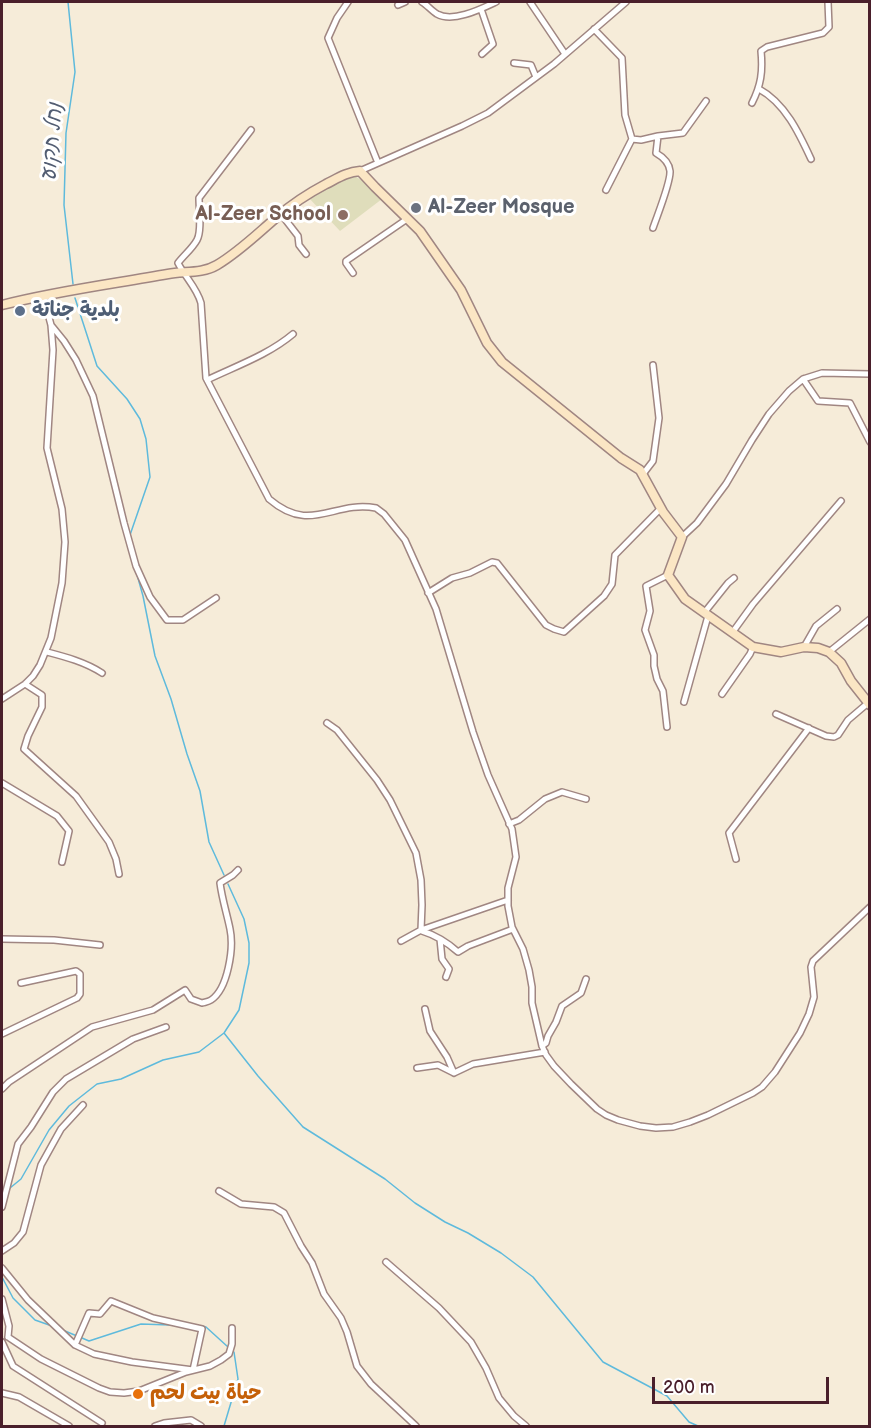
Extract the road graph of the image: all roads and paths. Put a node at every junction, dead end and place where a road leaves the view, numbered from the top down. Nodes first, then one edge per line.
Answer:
1 (348, 2) edge
2 (405, 2) edge
3 (422, 2) edge
4 (496, 2) edge
5 (530, 2) edge
6 (626, 2) edge
7 (828, 2) edge
8 (398, 5) dead end
9 (481, 9) junction
10 (594, 29) junction
11 (482, 54) dead end
12 (565, 54) junction
13 (514, 63) dead end
14 (537, 77) junction
15 (759, 88) junction
16 (706, 101) dead end
17 (752, 104) dead end
18 (251, 130) dead end
19 (657, 136) junction
20 (632, 139) junction
21 (812, 159) dead end
22 (378, 163) junction
23 (360, 171) junction
24 (606, 190) dead end
25 (281, 214) junction
26 (408, 219) junction
27 (653, 228) dead end
28 (306, 254) dead end
29 (183, 272) junction
30 (353, 273) dead end
31 (43, 295) junction
32 (2, 305) edge
33 (51, 325) junction
34 (293, 334) dead end
35 (653, 365) dead end
36 (870, 374) edge
37 (802, 379) junction
38 (207, 380) junction
39 (870, 442) edge
40 (643, 474) junction
41 (841, 501) dead end
42 (661, 508) junction
43 (682, 537) junction
44 (668, 575) junction
45 (734, 578) dead end
46 (428, 593) junction
47 (216, 598) dead end
48 (837, 609) dead end
49 (706, 615) junction
50 (870, 619) edge
51 (732, 633) junction
52 (753, 647) junction
53 (804, 647) junction
54 (46, 652) junction
55 (829, 652) junction
56 (102, 673) dead end
57 (25, 684) junction
58 (722, 694) dead end
59 (2, 699) edge
60 (868, 700) edge
61 (684, 702) dead end
62 (776, 714) dead end
63 (327, 723) dead end
64 (667, 727) dead end
65 (808, 728) junction
66 (2, 783) edge
67 (586, 799) dead end
68 (509, 824) junction
69 (736, 859) dead end
70 (62, 862) dead end
71 (238, 870) dead end
72 (119, 874) dead end
73 (508, 900) junction
74 (870, 907) edge
75 (513, 929) junction
76 (421, 930) junction
77 (2, 939) edge
78 (440, 939) junction
79 (401, 941) dead end
80 (100, 945) dead end
81 (446, 976) dead end
82 (586, 979) dead end
83 (21, 983) dead end
84 (425, 1009) dead end
85 (166, 1027) dead end
86 (2, 1034) edge
87 (544, 1049) junction
88 (417, 1068) dead end
89 (454, 1073) junction
90 (2, 1089) edge
91 (83, 1105) dead end
92 (219, 1191) dead end
93 (2, 1207) edge
94 (2, 1251) edge
95 (386, 1262) dead end
96 (2, 1268) edge
97 (2, 1299) edge
98 (232, 1328) dead end
99 (8, 1337) junction
100 (2, 1341) edge
101 (75, 1345) junction
102 (193, 1370) junction
103 (2, 1393) edge
104 (102, 1423) dead end
105 (69, 1426) edge
106 (154, 1426) edge
107 (201, 1426) edge
108 (415, 1426) edge
109 (526, 1426) edge

1 - 22 street
2 - 8 street
3 - 9 street
4 - 9 street
5 - 12 street
6 - 10 street
7 - 15 street
9 - 11 street
10 - 12 street
10 - 20 street
12 - 14 street
13 - 14 street
14 - 22 street
15 - 17 street
15 - 21 street
16 - 19 street
18 - 29 street
19 - 20 street
19 - 27 street
20 - 24 street
22 - 23 street
23 - 25 street
23 - 26 street
25 - 28 street
25 - 29 street
26 - 30 street
26 - 40 street
29 - 31 street
29 - 38 street
31 - 32 street
31 - 33 street
33 - 47 street
33 - 54 street
34 - 38 street
35 - 40 street
36 - 37 street
37 - 39 street
37 - 43 street
38 - 46 street
40 - 42 street
41 - 51 street
42 - 43 street
42 - 46 street
43 - 44 street
44 - 49 street
44 - 64 street
45 - 49 street
46 - 68 street
48 - 53 street
49 - 51 street
49 - 61 street
50 - 55 street
51 - 52 street
52 - 53 street
52 - 58 street
53 - 55 street
54 - 56 street
54 - 57 street
55 - 60 street
57 - 59 street
57 - 72 street
60 - 65 street
62 - 65 street
63 - 76 street
65 - 69 street
66 - 70 street
67 - 68 street
68 - 73 street
71 - 90 street
73 - 75 street
73 - 76 street
74 - 87 street
75 - 78 street
75 - 87 street
76 - 78 street
76 - 79 street
77 - 80 street
78 - 81 street
82 - 87 street
83 - 86 street
84 - 89 street
85 - 93 street
87 - 89 street
88 - 89 street
91 - 94 street
92 - 108 street
95 - 109 street
96 - 101 street
97 - 99 street
98 - 102 street
99 - 100 street
99 - 102 street
100 - 104 street
101 - 102 street
101 - 102 street
103 - 105 street
106 - 107 street

